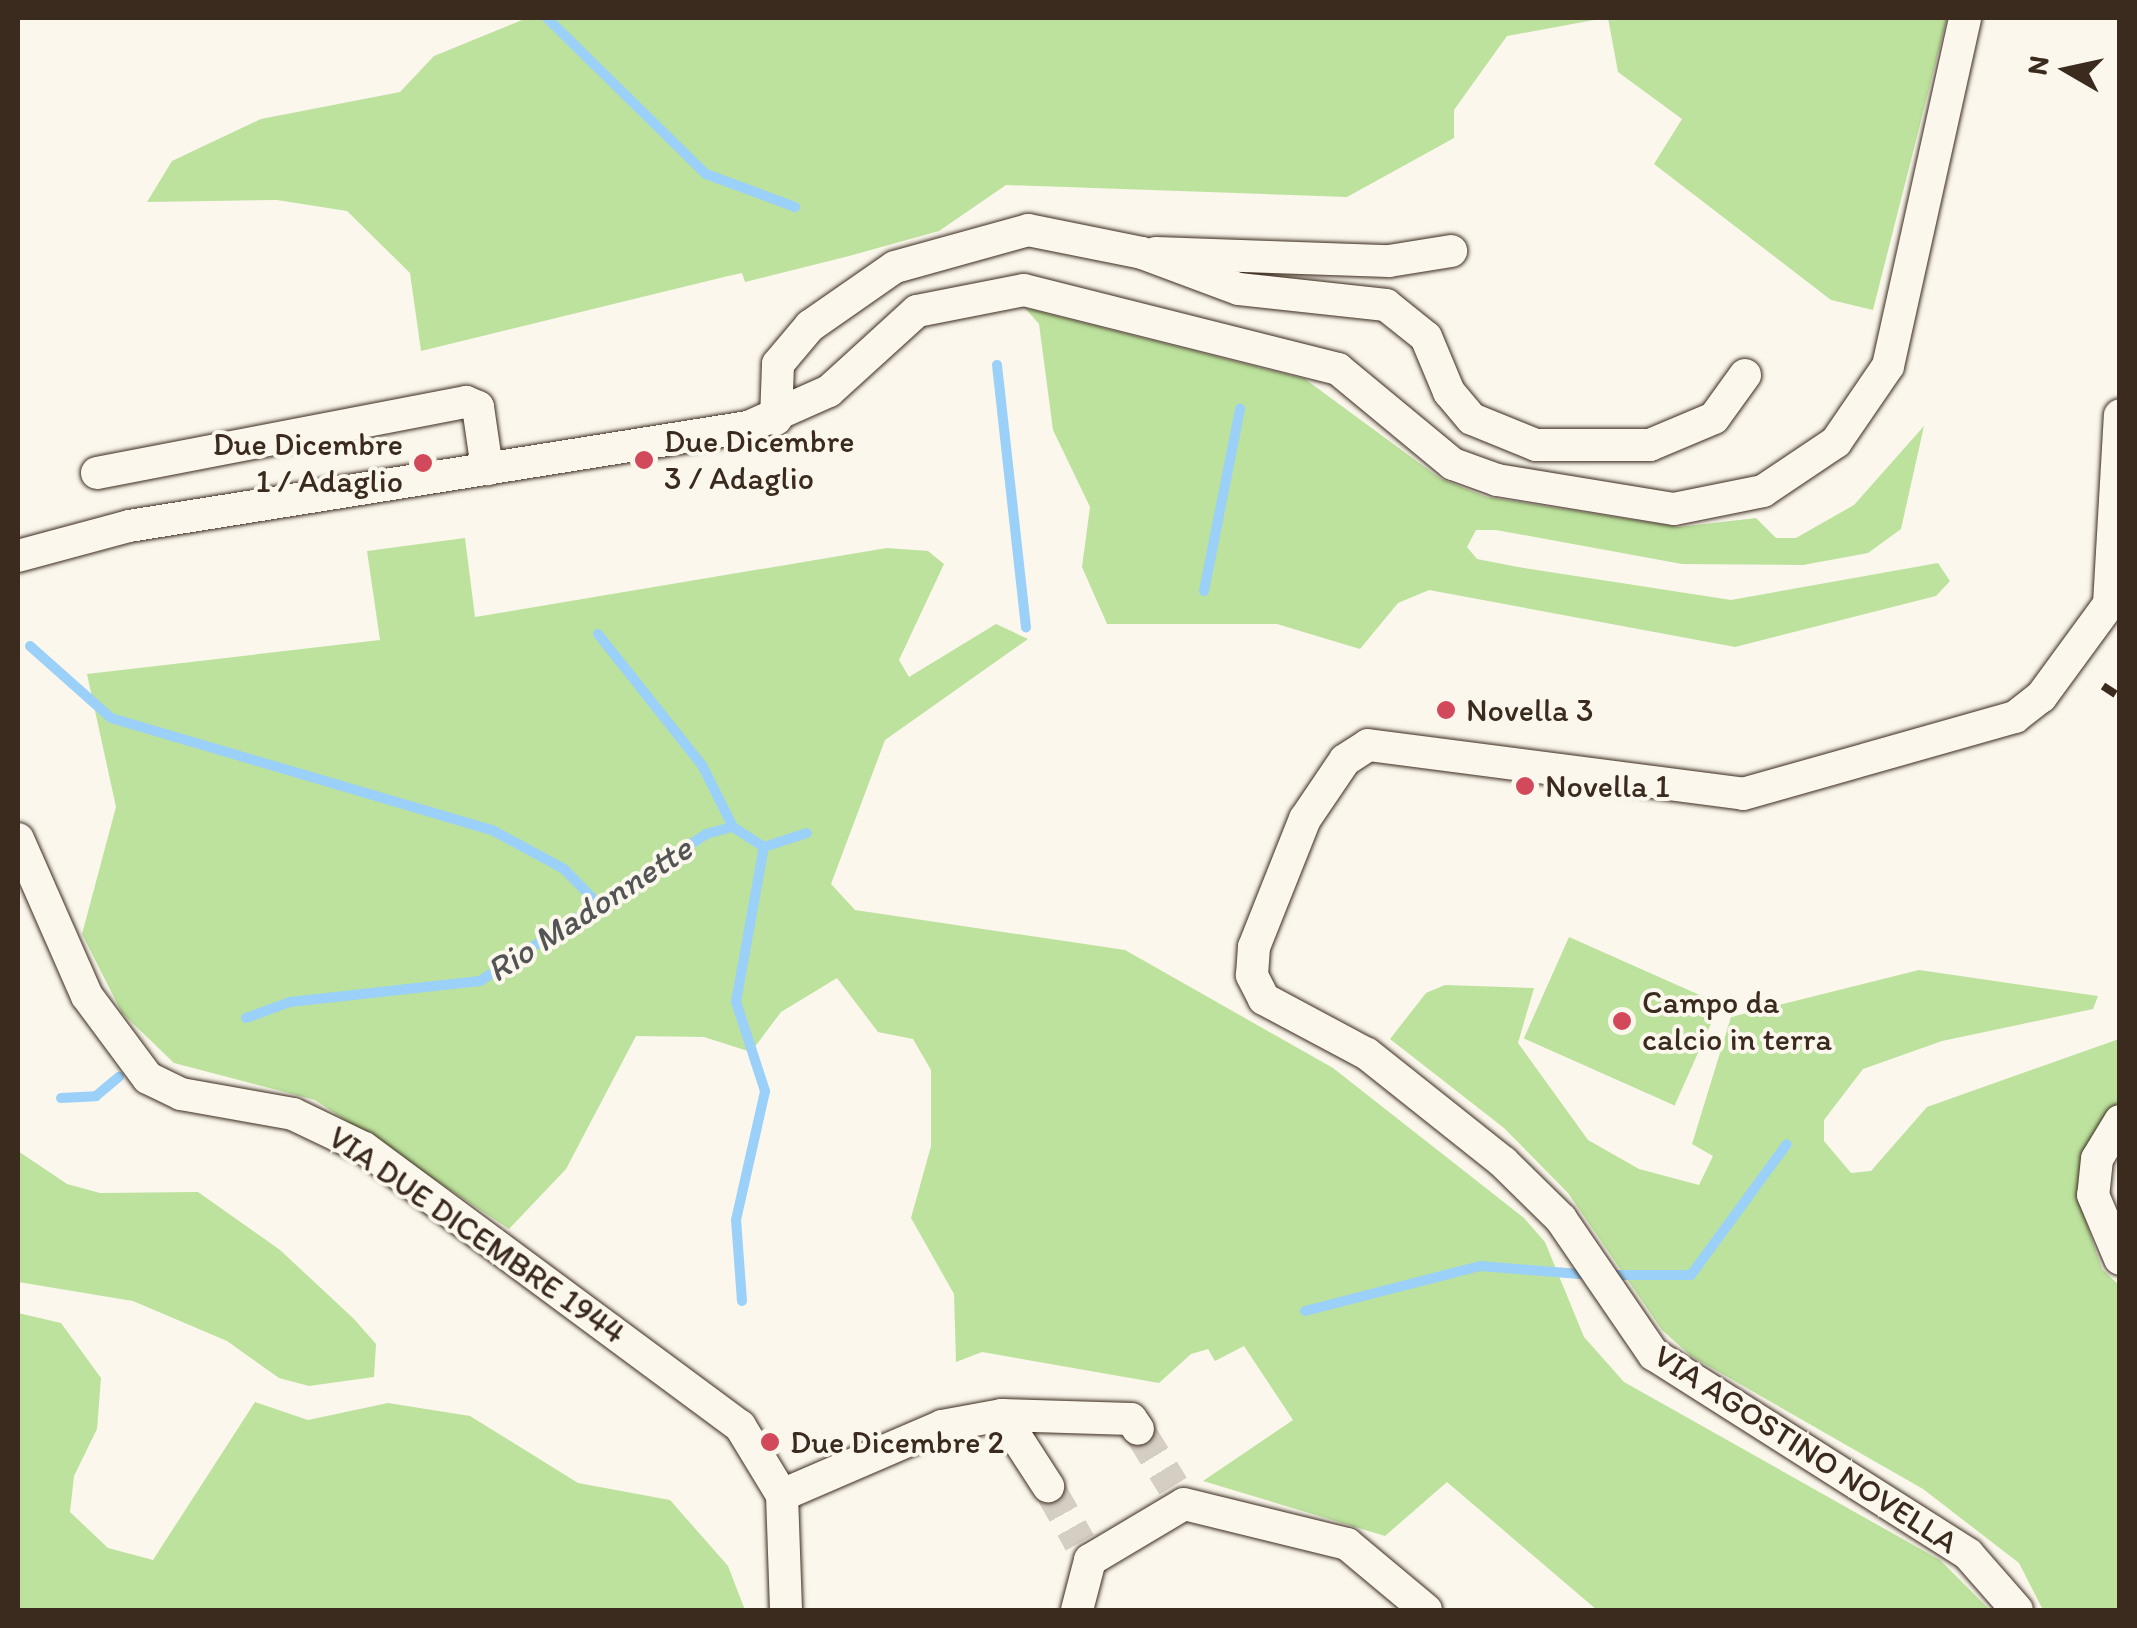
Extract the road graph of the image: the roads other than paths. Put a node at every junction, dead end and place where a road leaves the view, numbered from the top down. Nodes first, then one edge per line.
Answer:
1 (1965, 18) edge
2 (1452, 251) dead end
3 (1142, 253) junction
4 (1745, 375) dead end
5 (791, 413) junction
6 (2120, 415) edge
7 (487, 470) junction
8 (97, 473) dead end
9 (18, 556) edge
10 (18, 838) edge
11 (2120, 1121) edge
12 (2120, 1259) edge
13 (1002, 1415) junction
14 (1138, 1429) tunnel mouth
15 (1048, 1486) tunnel mouth
16 (782, 1494) junction
17 (786, 1610) edge
18 (1078, 1610) edge
19 (1426, 1610) edge
20 (2017, 1610) edge

1 - 5 street
2 - 3 street
3 - 4 street
3 - 5 street
5 - 7 street
6 - 20 street, VIA AGOSTINO NOVELLA
7 - 8 street
7 - 9 street
10 - 16 street, VIA DUE DICEMBRE 1944
11 - 12 street
13 - 14 street
13 - 15 street
13 - 16 street
16 - 17 street, VIA DUE DICEMBRE 1944
18 - 19 street

